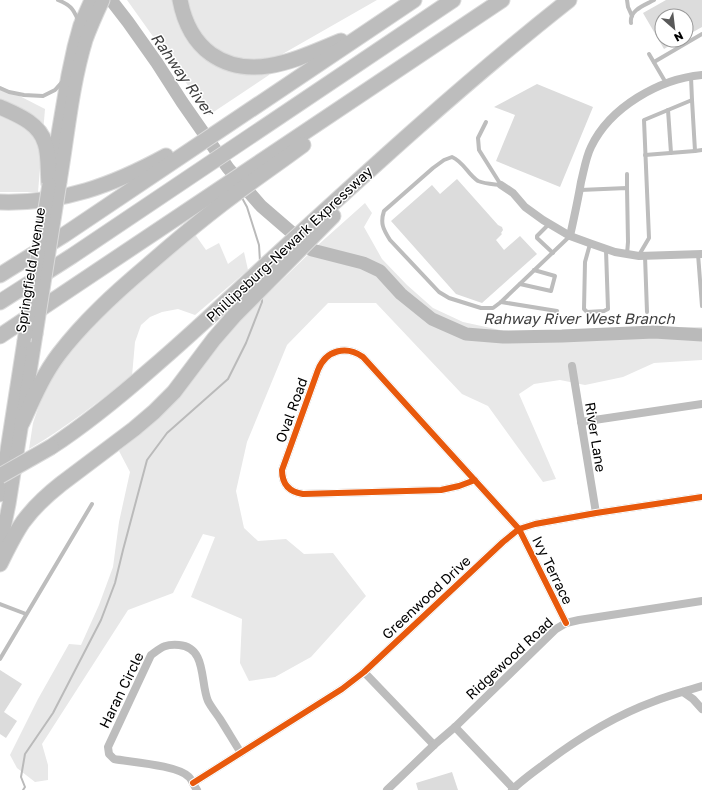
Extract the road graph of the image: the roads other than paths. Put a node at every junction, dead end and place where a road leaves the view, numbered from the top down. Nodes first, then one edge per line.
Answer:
1 (58, 0) edge
2 (180, 0) edge
3 (414, 0) edge
4 (453, 0) edge
5 (502, 0) edge
6 (569, 0) edge
7 (627, 0) edge
8 (654, 0) edge
9 (95, 1) edge
10 (632, 16) junction
11 (631, 23) dead end
12 (80, 25) junction
13 (368, 30) junction
14 (702, 34) edge
15 (649, 54) dead end
16 (654, 62) junction
17 (68, 75) junction
18 (702, 75) edge
19 (691, 77) junction
20 (666, 83) junction
21 (0, 88) edge
22 (692, 100) junction
23 (0, 107) edge
24 (668, 110) junction
25 (486, 122) dead end
26 (186, 150) junction
27 (702, 150) edge
28 (695, 151) junction
29 (671, 153) junction
30 (645, 155) junction
31 (627, 174) dead end
32 (55, 183) junction
33 (501, 185) junction
34 (627, 188) junction
35 (580, 190) junction
36 (218, 199) junction
37 (0, 202) edge
38 (549, 224) junction
39 (306, 236) junction
40 (570, 236) junction
41 (590, 243) junction
42 (606, 249) junction
43 (553, 252) junction
44 (627, 254) junction
45 (700, 254) edge
46 (642, 255) junction
47 (534, 270) junction
48 (0, 275) edge
49 (520, 284) junction
50 (0, 302) edge
51 (501, 302) junction
52 (702, 306) edge
53 (556, 311) dead end
54 (647, 312) dead end
55 (0, 336) edge
56 (572, 366) dead end
57 (702, 404) edge
58 (581, 422) junction
59 (22, 423) junction
60 (0, 476) edge
61 (475, 480) junction
62 (0, 495) edge
63 (702, 497) edge
64 (92, 504) dead end
65 (596, 513) junction
66 (519, 529) junction
67 (0, 548) edge
68 (0, 564) edge
69 (702, 601) edge
70 (0, 604) edge
71 (26, 614) junction
72 (566, 623) junction
73 (0, 659) edge
74 (364, 672) junction
75 (702, 686) edge
76 (684, 692) junction
77 (702, 709) edge
78 (455, 727) junction
79 (434, 746) junction
80 (241, 753) junction
81 (195, 787) edge
82 (512, 789) edge
83 (387, 790) edge

1 - 12 lane
2 - 13 highway
3 - 13 highway
4 - 50 highway
5 - 36 highway
6 - 39 highway
7 - 10 lane
8 - 10 lane
9 - 12 main road, Springfield Avenue
9 - 32 main road, Springfield Avenue
10 - 11 lane
12 - 17 main road, Springfield Avenue
13 - 26 highway
14 - 16 lane
15 - 16 lane
16 - 20 lane
17 - 21 lane
17 - 32 main road, Springfield Avenue
18 - 19 street
19 - 20 street
19 - 22 lane
20 - 35 street
22 - 24 lane
22 - 28 lane
23 - 32 highway
24 - 29 lane
24 - 30 lane
25 - 33 lane
26 - 37 highway
26 - 48 highway
27 - 28 lane
28 - 29 lane
29 - 30 lane
30 - 46 lane
31 - 34 lane
32 - 59 main road, Springfield Avenue, bridge
32 - 62 main road, Springfield Avenue, bridge
33 - 38 street
33 - 51 lane
34 - 35 lane
34 - 44 lane
35 - 40 street
36 - 55 highway
36 - 59 highway
38 - 40 street
38 - 43 lane
39 - 60 highway, Phillipsburg-Newark Expressway, bridge
39 - 68 highway
40 - 41 street
40 - 43 lane
41 - 42 street
41 - 42 lane
42 - 44 street
43 - 47 lane
44 - 46 street
45 - 46 street
45 - 52 lane
46 - 54 lane
47 - 49 lane
47 - 49 lane
49 - 51 lane
51 - 53 lane
56 - 58 street, River Lane
57 - 58 street
58 - 65 street, River Lane
59 - 67 main road, Springfield Avenue
61 - 61 street, Oval Road
61 - 66 street, Oval Road
63 - 65 street, Greenwood Drive
64 - 71 lane
65 - 66 street, Greenwood Drive
66 - 72 street, Ivy Terrace
66 - 74 street, Greenwood Drive
69 - 72 street, Ridgewood Road
70 - 71 lane
71 - 73 lane
72 - 78 street, Ridgewood Road
74 - 79 street
74 - 80 street, Greenwood Drive
75 - 76 street
76 - 77 street
76 - 82 street
78 - 79 street, Ridgewood Road
78 - 82 street
79 - 83 street, Ridgewood Road
80 - 81 street, Greenwood Drive
80 - 81 street, Haran Circle

